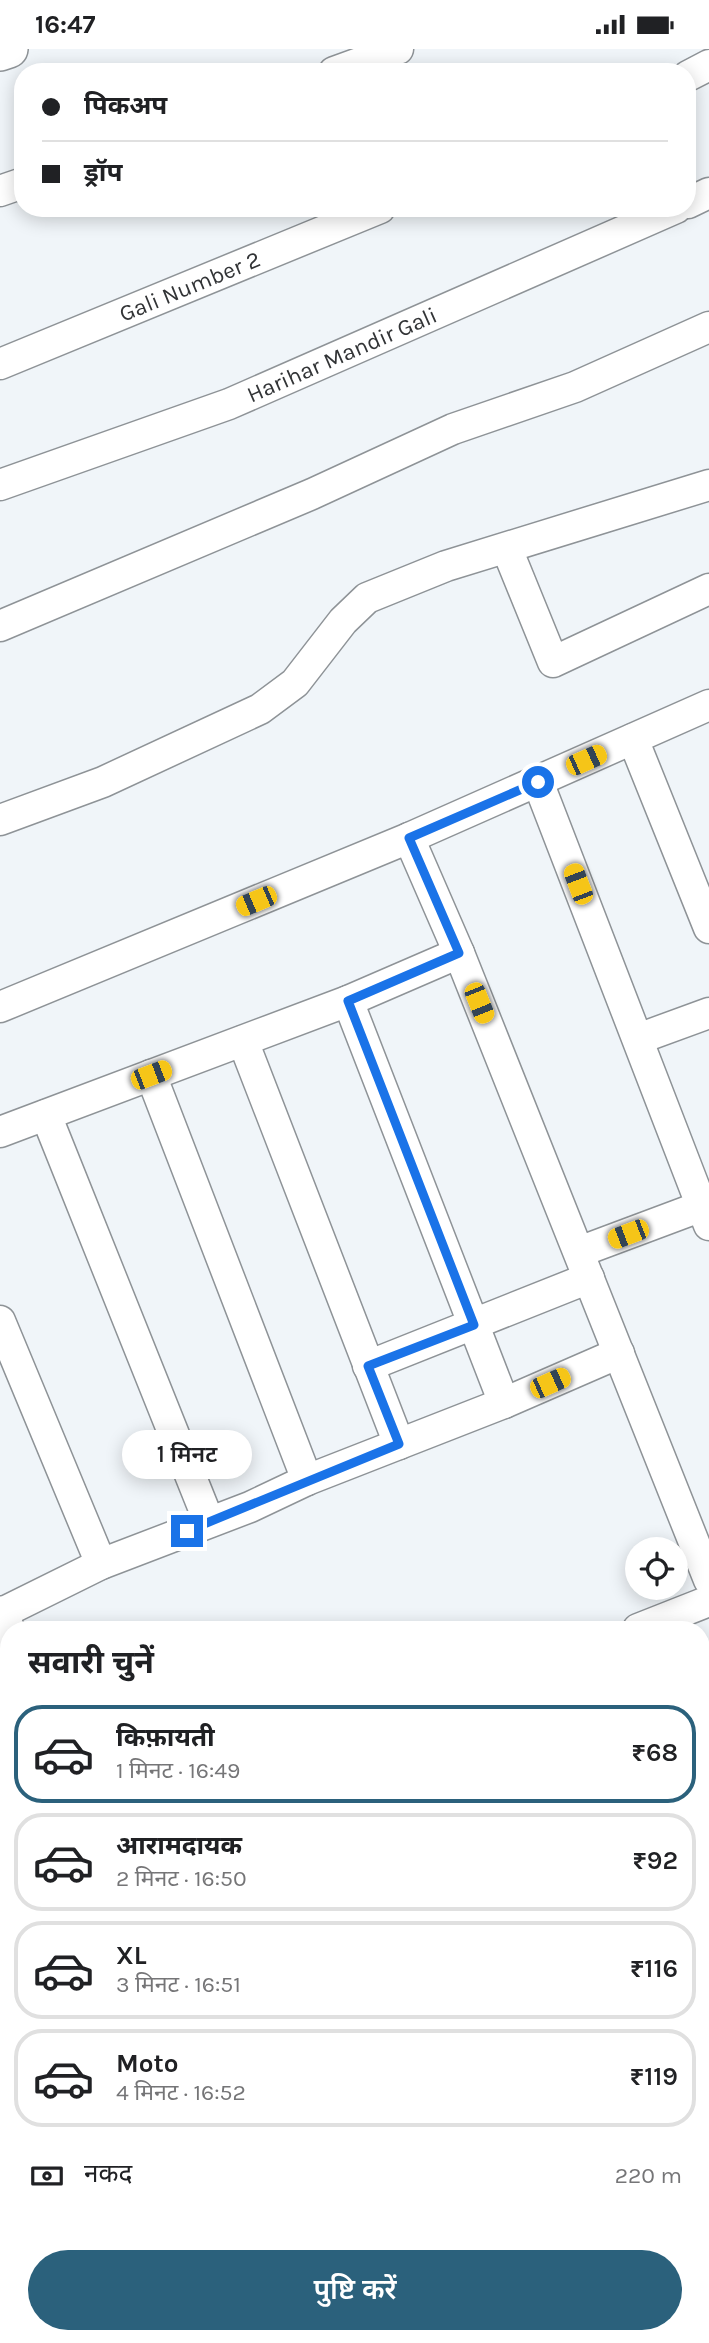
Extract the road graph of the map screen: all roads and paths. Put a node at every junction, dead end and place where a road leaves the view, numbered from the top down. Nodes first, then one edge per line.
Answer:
1 (9, 49) edge
2 (398, 49) edge
3 (0, 53) edge
4 (359, 63) edge
5 (358, 217) edge
6 (664, 217) edge
7 (709, 327) edge
8 (0, 364) edge
9 (0, 485) edge
10 (709, 485) edge
11 (507, 549) junction
12 (709, 589) edge
13 (0, 627) edge
14 (709, 705) edge
15 (633, 739) junction
16 (538, 782) junction
17 (0, 820) edge
18 (409, 838) junction
19 (709, 928) edge
20 (459, 953) junction
21 (348, 1001) junction
22 (0, 1007) edge
23 (709, 1013) edge
24 (638, 1039) junction
25 (243, 1041) junction
26 (151, 1075) junction
27 (46, 1115) junction
28 (0, 1132) edge
29 (705, 1215) edge
30 (584, 1265) junction
31 (0, 1321) edge
32 (474, 1325) junction
33 (619, 1353) junction
34 (368, 1366) junction
35 (504, 1403) junction
36 (399, 1444) junction
37 (307, 1479) junction
38 (209, 1522) junction
39 (101, 1564) junction
40 (709, 1580) edge
41 (709, 1601) edge
42 (0, 1615) edge
43 (658, 1621) edge

1 - 3 street
2 - 4 street
5 - 8 street, Gali Number 2
6 - 9 street, Harihar Mandir Gali
7 - 13 street
10 - 11 street
11 - 12 street
11 - 17 street
14 - 15 street
15 - 16 street
15 - 19 street
16 - 18 street
16 - 24 street
18 - 20 street
18 - 22 street
20 - 21 street
20 - 30 street
21 - 25 street
21 - 32 street
23 - 24 street
24 - 29 street
25 - 26 street
25 - 34 street
26 - 27 street
26 - 37 street
27 - 28 street
27 - 38 street
29 - 30 street
30 - 32 street
30 - 33 street
31 - 39 street
32 - 34 street
32 - 35 street
33 - 35 street
33 - 40 street
34 - 36 street
35 - 36 street
36 - 37 street
37 - 38 street
38 - 39 street
39 - 42 street
41 - 43 street

